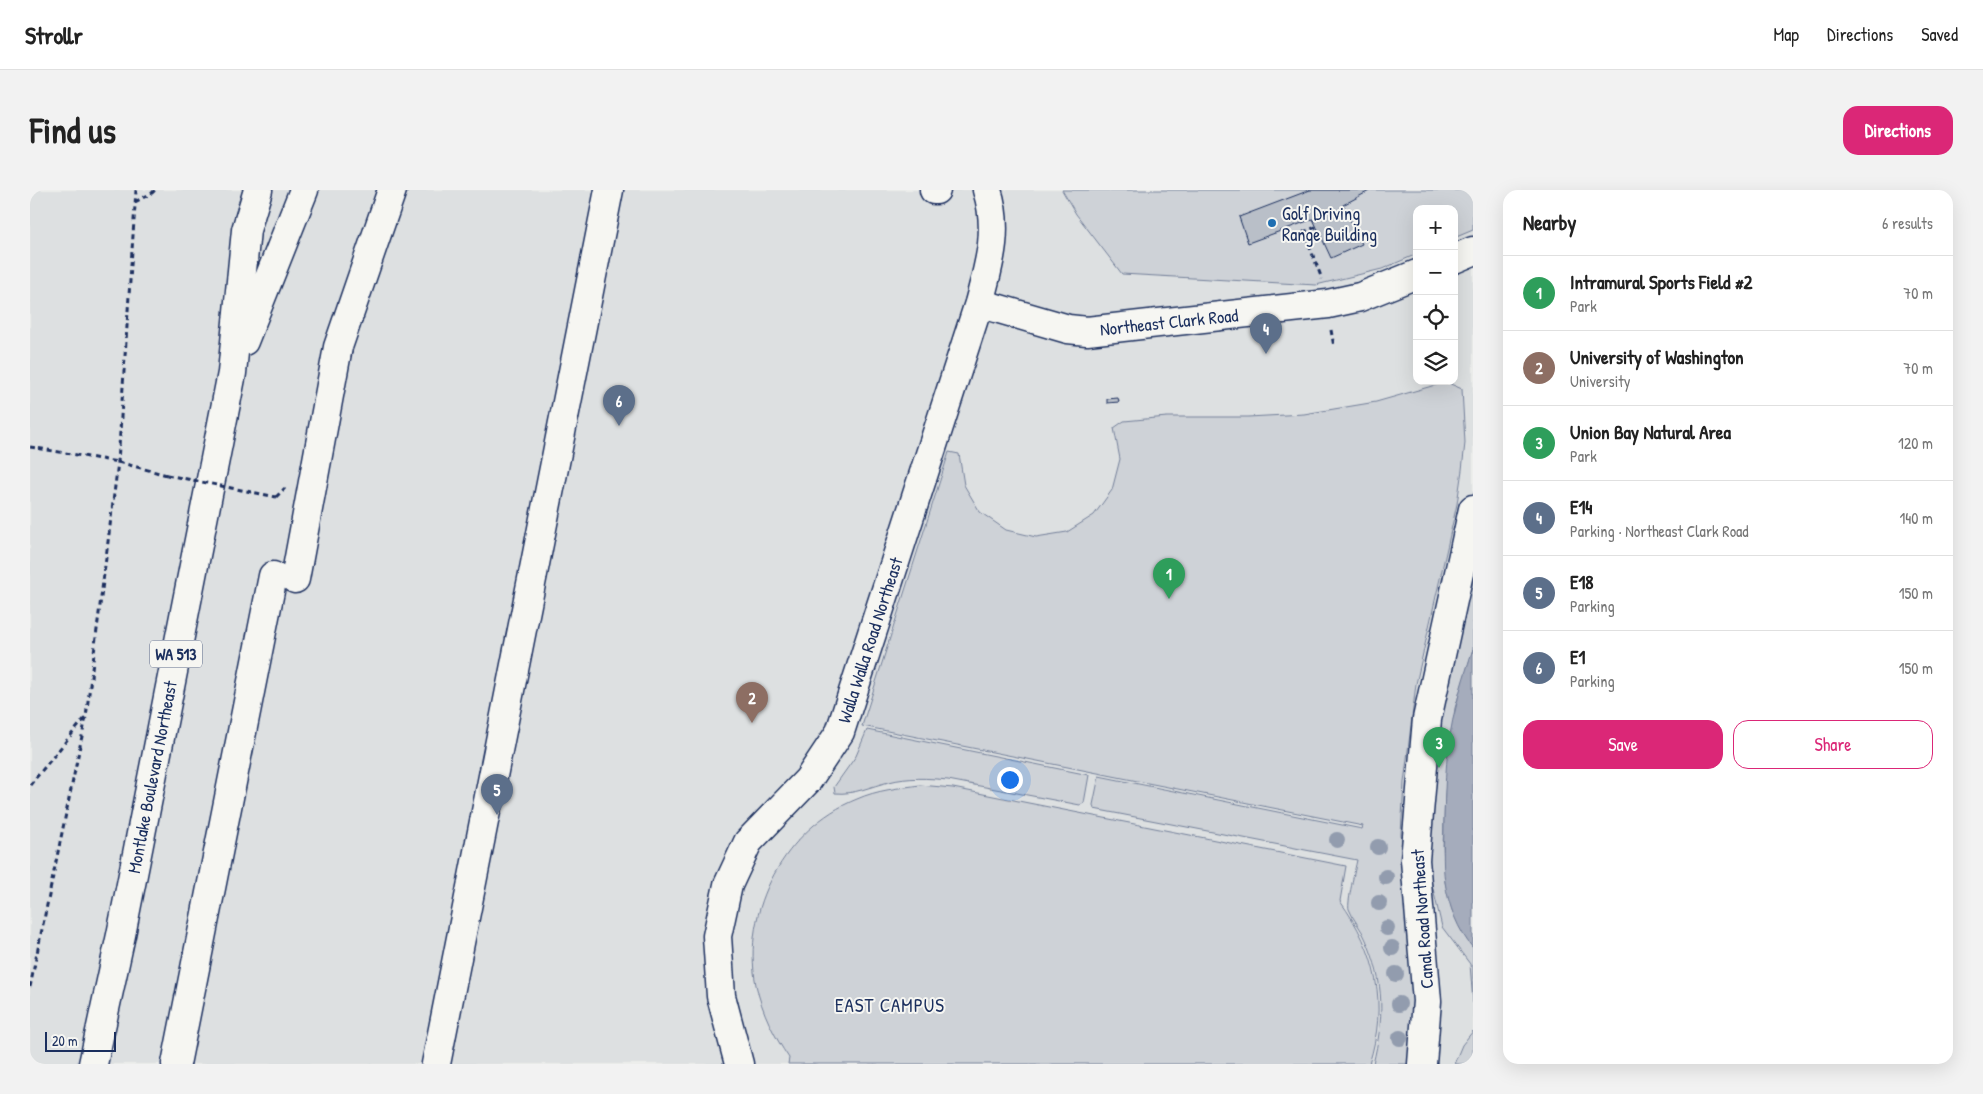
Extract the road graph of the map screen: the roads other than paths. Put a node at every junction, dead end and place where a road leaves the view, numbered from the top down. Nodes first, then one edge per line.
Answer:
1 (258, 190) edge
2 (304, 190) edge
3 (392, 190) edge
4 (609, 190) edge
5 (987, 190) edge
6 (1473, 251) edge
7 (1458, 257) edge
8 (1413, 276) edge
9 (979, 303) junction
10 (232, 372) junction
11 (1473, 509) edge
12 (93, 1064) edge
13 (176, 1064) edge
14 (436, 1064) edge
15 (739, 1064) edge
16 (1422, 1064) edge

1 - 10 main road, Montlake Boulevard Northeast / WA 513
2 - 10 main road, Montlake Boulevard Northeast / WA 513
3 - 13 main road
4 - 14 main road
5 - 9 main road, Walla Walla Road Northeast
6 - 7 main road
8 - 9 main road, Northeast Clark Road
9 - 15 main road, Walla Walla Road Northeast
10 - 12 main road, Montlake Boulevard Northeast / WA 513
11 - 16 main road, Canal Road Northeast

